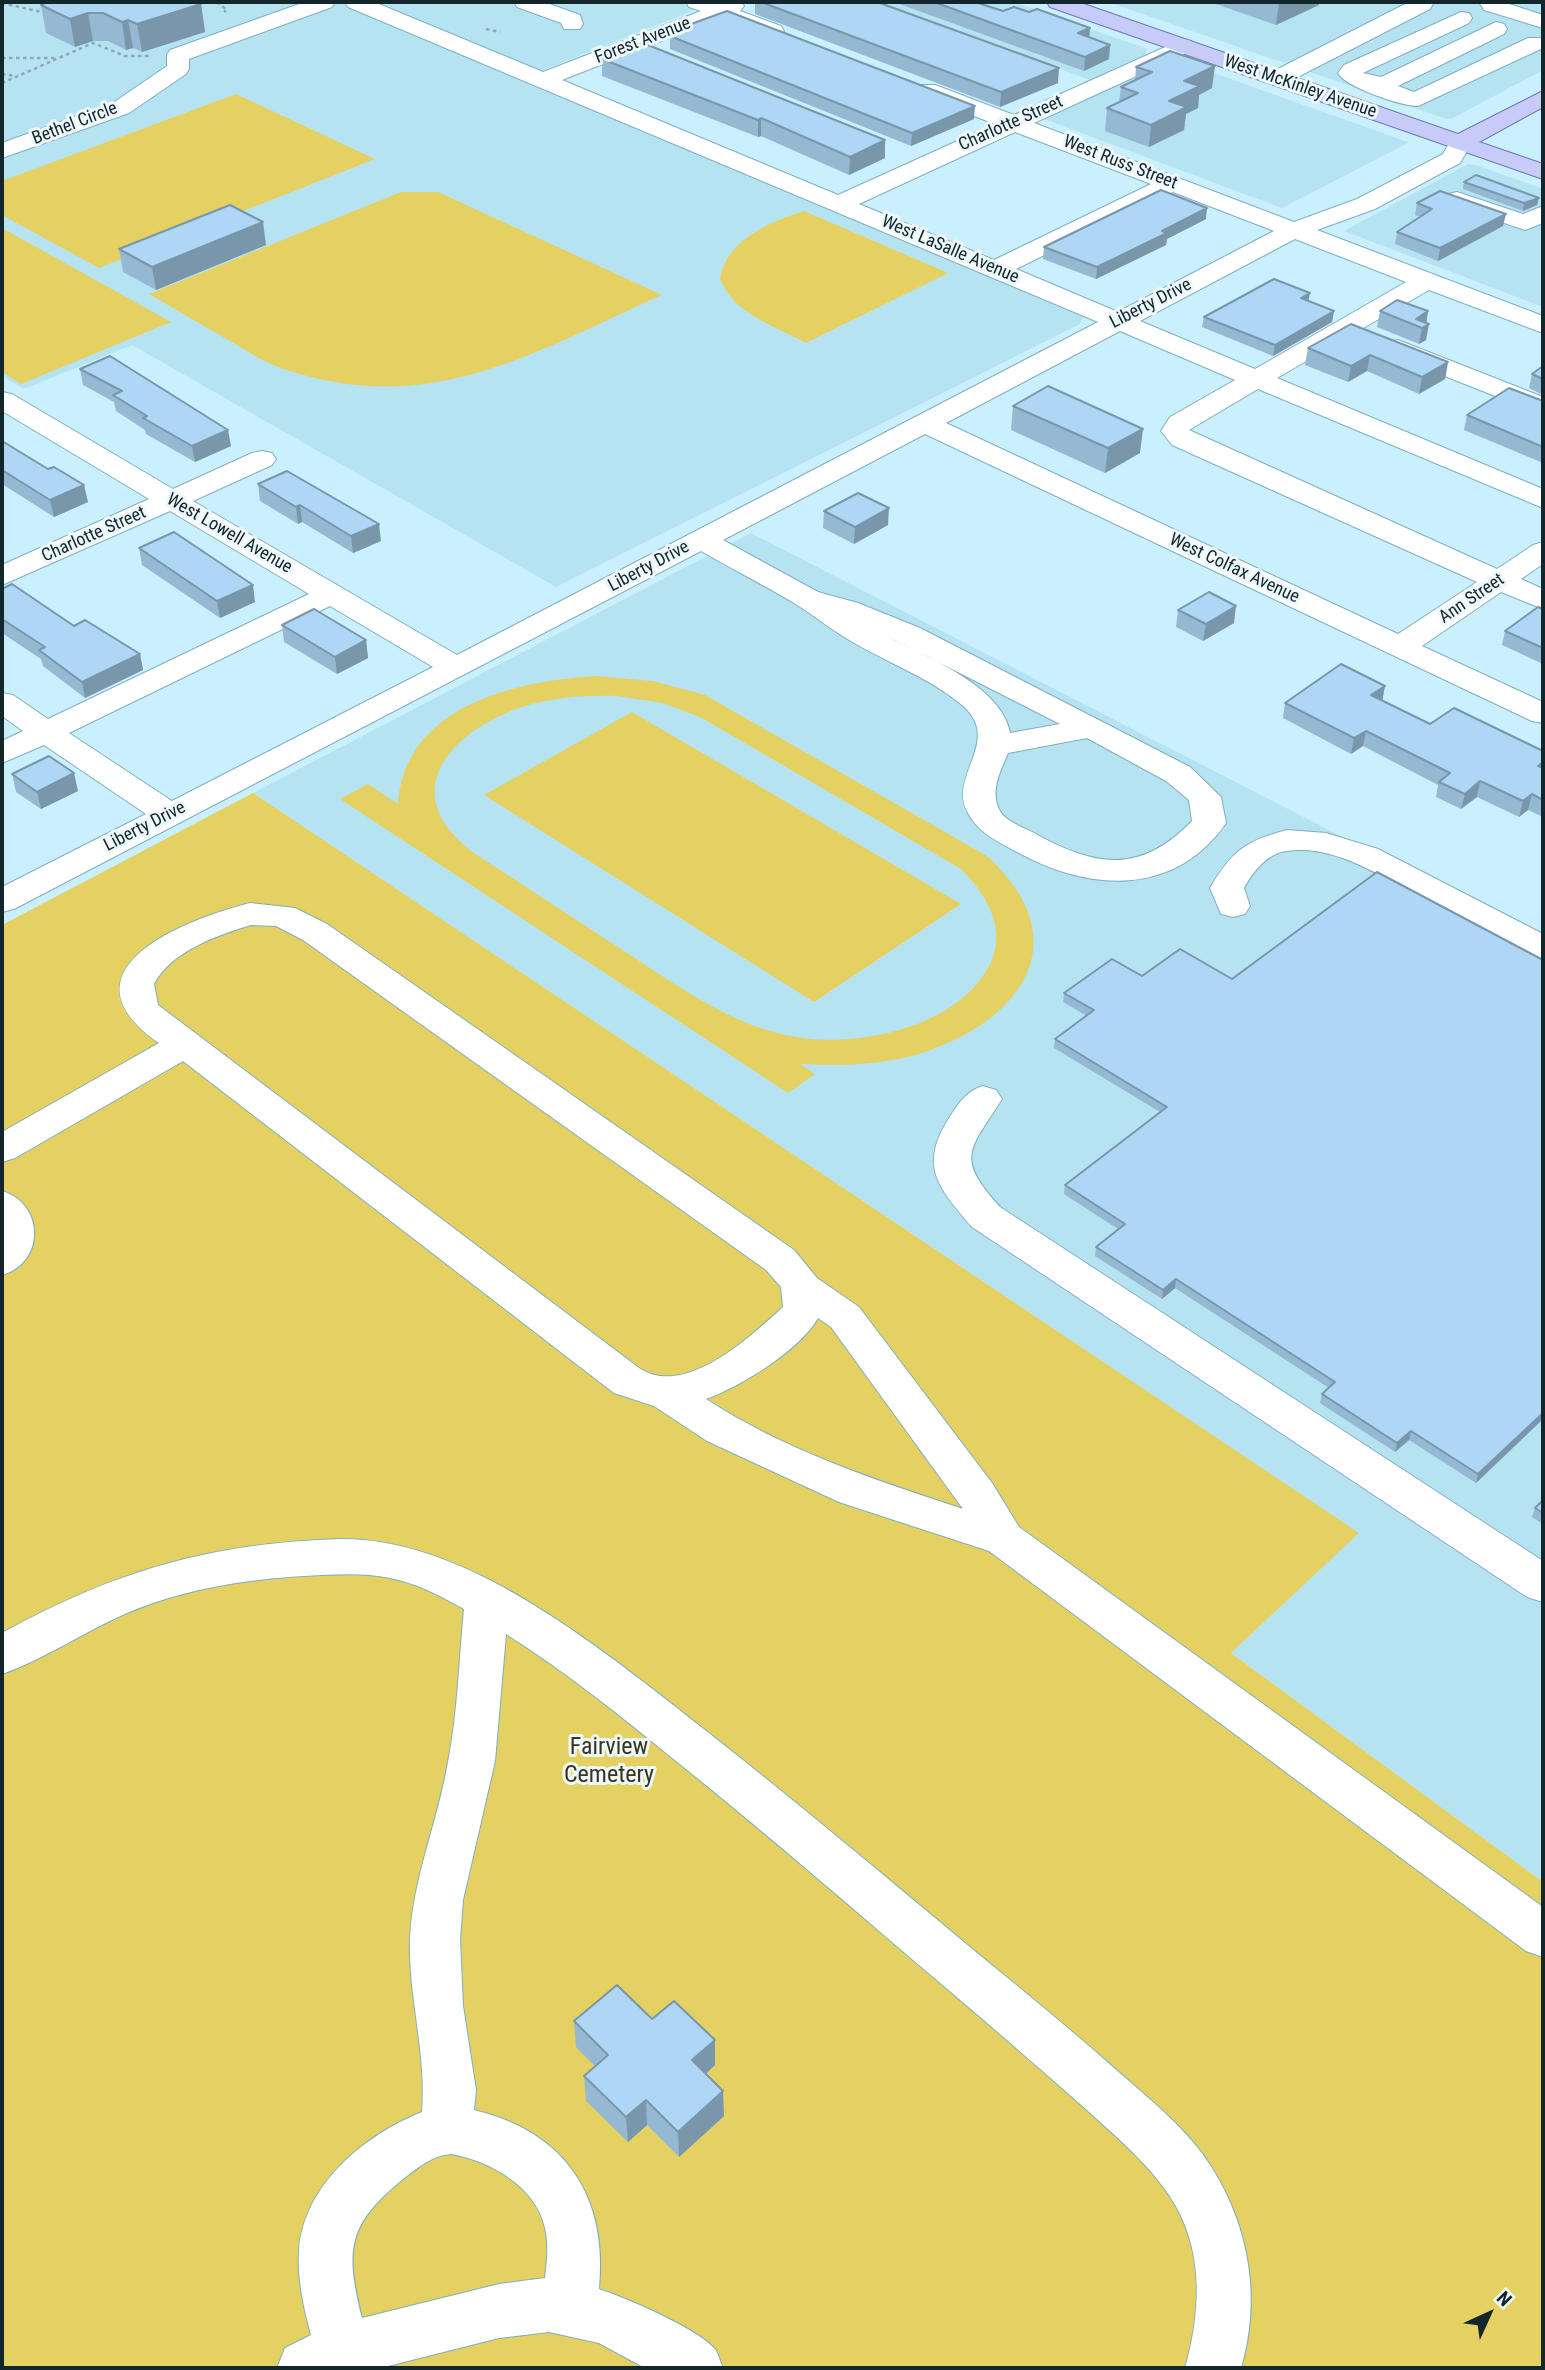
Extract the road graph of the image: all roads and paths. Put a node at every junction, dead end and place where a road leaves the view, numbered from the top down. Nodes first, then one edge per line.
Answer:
1 (324, 2) edge
2 (356, 2) edge
3 (525, 2) edge
4 (698, 2) edge
5 (744, 2) edge
6 (1490, 2) edge
7 (2, 3) edge
8 (1066, 3) edge
9 (1418, 3) edge
10 (721, 11) junction
11 (52, 13) edge
12 (1461, 18) junction
13 (572, 24) dead end
14 (1487, 34) junction
15 (1541, 36) edge
16 (798, 40) edge
17 (634, 45) junction
18 (1183, 46) junction
19 (659, 55) edge
20 (152, 56) dead end
21 (1503, 57) junction
22 (2, 58) edge
23 (58, 58) junction
24 (2, 74) edge
25 (1365, 76) junction
26 (17, 77) junction
27 (1071, 77) dead end
28 (1278, 78) junction
29 (900, 79) edge
30 (543, 80) junction
31 (2, 83) edge
32 (1095, 86) junction
33 (1543, 98) edge
34 (1014, 122) junction
35 (1460, 143) junction
36 (2, 151) edge
37 (899, 153) dead end
38 (925, 163) junction
39 (1543, 172) edge
40 (1409, 181) junction
41 (1172, 183) junction
42 (839, 204) junction
43 (1543, 213) edge
44 (1294, 230) junction
45 (996, 269) junction
46 (1426, 281) junction
47 (1120, 321) junction
48 (1543, 325) edge
49 (1344, 326) junction
50 (1256, 377) junction
51 (2, 400) edge
52 (1543, 407) edge
53 (924, 423) junction
54 (262, 459) dead end
55 (1543, 499) edge
56 (171, 500) junction
57 (702, 540) junction
58 (1543, 551) edge
59 (2, 576) edge
60 (1498, 581) junction
61 (332, 594) junction
62 (807, 598) junction
63 (1543, 600) edge
64 (1400, 647) junction
65 (456, 668) junction
66 (2, 702) edge
67 (1543, 714) edge
68 (1093, 728) junction
69 (45, 732) junction
70 (996, 745) junction
71 (2, 753) edge
72 (169, 814) junction
73 (2, 901) edge
74 (1234, 906) dead end
75 (1543, 948) edge
76 (185, 1044) junction
77 (983, 1099) dead end
78 (2, 1149) edge
79 (2, 1205) edge
80 (2, 1261) edge
81 (803, 1288) junction
82 (663, 1391) junction
83 (1004, 1539) junction
84 (1543, 1584) edge
85 (487, 1601) junction
86 (2, 1655) edge
87 (1543, 1935) edge
88 (447, 2130) junction
89 (569, 2308) junction
90 (324, 2360) edge
91 (695, 2368) edge
92 (1213, 2368) edge

1 - 36 street, Bethel Circle
2 - 30 street, West LaSalle Avenue
3 - 13 street
4 - 10 street
5 - 10 street, Forest Avenue
6 - 15 street
7 - 11 path
8 - 18 main road, West McKinley Avenue
9 - 12 street
9 - 28 street
10 - 16 street
10 - 17 street, Forest Avenue
12 - 14 street
12 - 25 street
14 - 15 street
14 - 21 street
14 - 25 street
15 - 21 street
17 - 19 street
17 - 30 street, Forest Avenue
18 - 28 main road, West McKinley Avenue
18 - 32 street, Charlotte Street
20 - 23 path
21 - 25 street
22 - 23 path
23 - 26 path
24 - 26 path
26 - 31 path
27 - 32 street
28 - 35 main road, West McKinley Avenue
29 - 34 street, West Russ Street
30 - 42 street, West LaSalle Avenue
32 - 34 street, Charlotte Street
33 - 35 main road
34 - 38 street, Charlotte Street
34 - 41 street, West Russ Street
35 - 39 main road, West McKinley Avenue
35 - 40 street, Liberty Drive
35 - 44 street, Liberty Drive
37 - 38 street
38 - 42 street, Charlotte Street
40 - 43 street
40 - 44 street, Liberty Drive
41 - 44 street, West Russ Street
41 - 45 street
42 - 45 street, West LaSalle Avenue
44 - 46 street, West Russ Street
44 - 47 street, Liberty Drive
45 - 47 street, West LaSalle Avenue
46 - 48 street, West Russ Street
46 - 49 street
47 - 50 street, West LaSalle Avenue
47 - 53 street, Liberty Drive
49 - 50 street
49 - 52 street
50 - 55 street, West LaSalle Avenue
50 - 60 street
51 - 56 street, West Lowell Avenue
53 - 57 street, Liberty Drive
53 - 64 street, West Colfax Avenue
54 - 56 street, Charlotte Street
56 - 59 street, Charlotte Street
56 - 61 street, West Lowell Avenue
57 - 62 street
57 - 65 street, Liberty Drive
58 - 60 street, Ann Street
60 - 63 street
60 - 64 street, Ann Street
61 - 65 street, West Lowell Avenue
61 - 69 street
62 - 68 street
62 - 70 street
64 - 67 street, West Colfax Avenue
65 - 72 street, Liberty Drive
66 - 69 street
68 - 70 street
68 - 70 street
69 - 71 street
69 - 72 street
72 - 73 street, Liberty Drive
74 - 75 street
76 - 78 street
76 - 81 street
76 - 82 street
77 - 84 street
79 - 80 street
81 - 82 street
81 - 83 street
82 - 83 street
83 - 87 street
85 - 86 street
85 - 88 street
85 - 92 street
88 - 89 street
88 - 90 street
89 - 90 street
89 - 91 street

